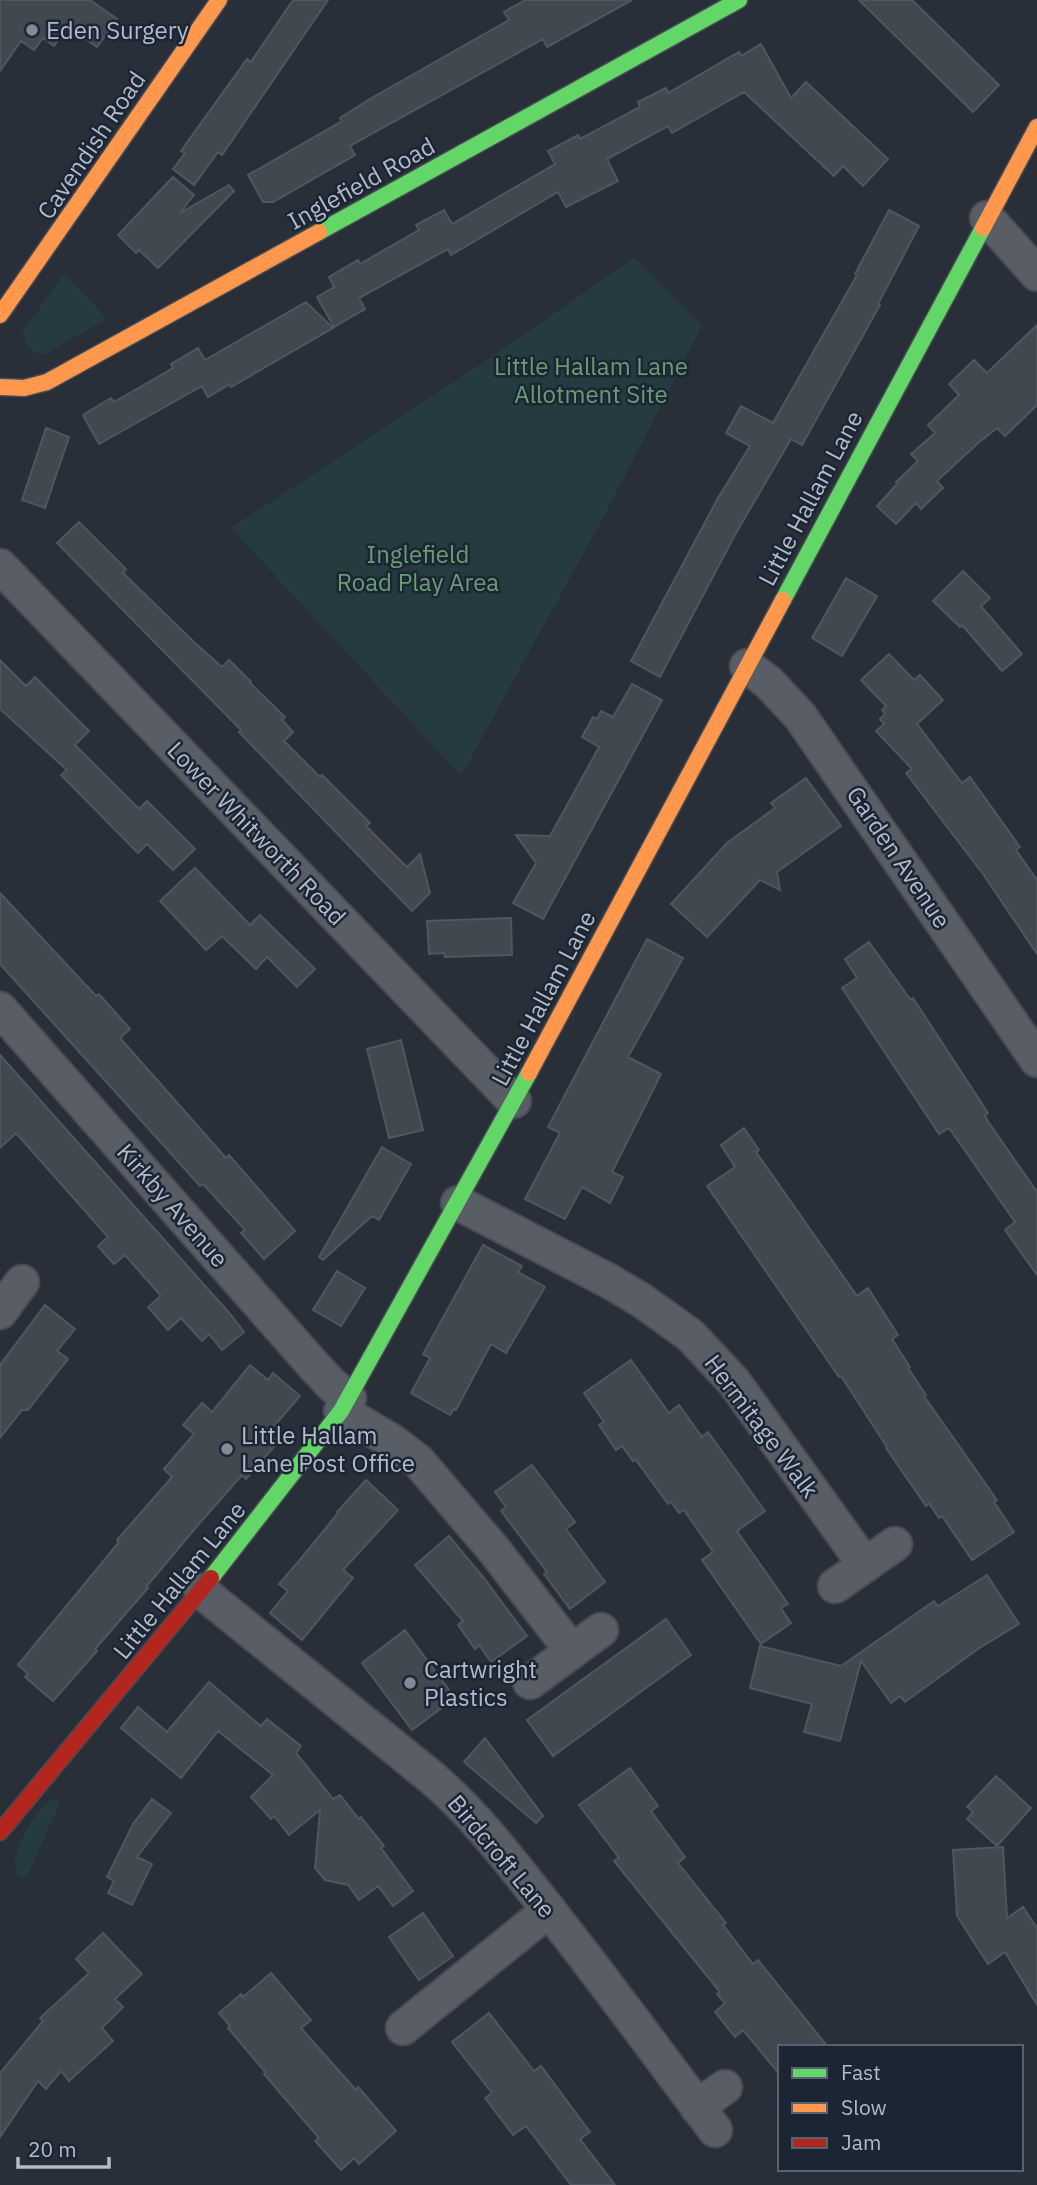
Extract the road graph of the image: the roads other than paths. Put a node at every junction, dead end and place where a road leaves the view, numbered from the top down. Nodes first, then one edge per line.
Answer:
1 (219, 0) edge
2 (738, 0) edge
3 (1037, 127) edge
4 (988, 218) junction
5 (1037, 274) edge
6 (0, 315) edge
7 (0, 387) edge
8 (0, 566) edge
9 (747, 666) junction
10 (0, 1009) edge
11 (1037, 1059) edge
12 (514, 1101) junction
13 (458, 1203) junction
14 (23, 1282) dead end
15 (0, 1312) edge
16 (345, 1405) junction
17 (895, 1544) dead end
18 (865, 1565) junction
19 (835, 1586) dead end
20 (201, 1591) junction
21 (601, 1630) dead end
22 (572, 1651) junction
23 (530, 1682) dead end
24 (0, 1832) edge
25 (549, 1910) junction
26 (403, 2028) dead end
27 (724, 2087) dead end

1 - 6 street, Cavendish Road
2 - 7 street, Inglefield Road
3 - 4 street, Little Hallam Lane
4 - 5 street
4 - 9 street, Little Hallam Lane
8 - 12 street, Lower Whitworth Road
9 - 11 street, Garden Avenue
9 - 12 street, Little Hallam Lane
10 - 16 street, Kirkby Avenue
12 - 13 street, Little Hallam Lane
13 - 16 street, Little Hallam Lane
13 - 18 street, Hermitage Walk
14 - 15 street
16 - 20 street, Little Hallam Lane
16 - 22 street, Kirkby Avenue
17 - 18 street
18 - 19 street
20 - 24 street, Little Hallam Lane
20 - 25 street, Birdcroft Lane
21 - 22 street
22 - 23 street
25 - 26 street
25 - 27 street, Birdcroft Lane

